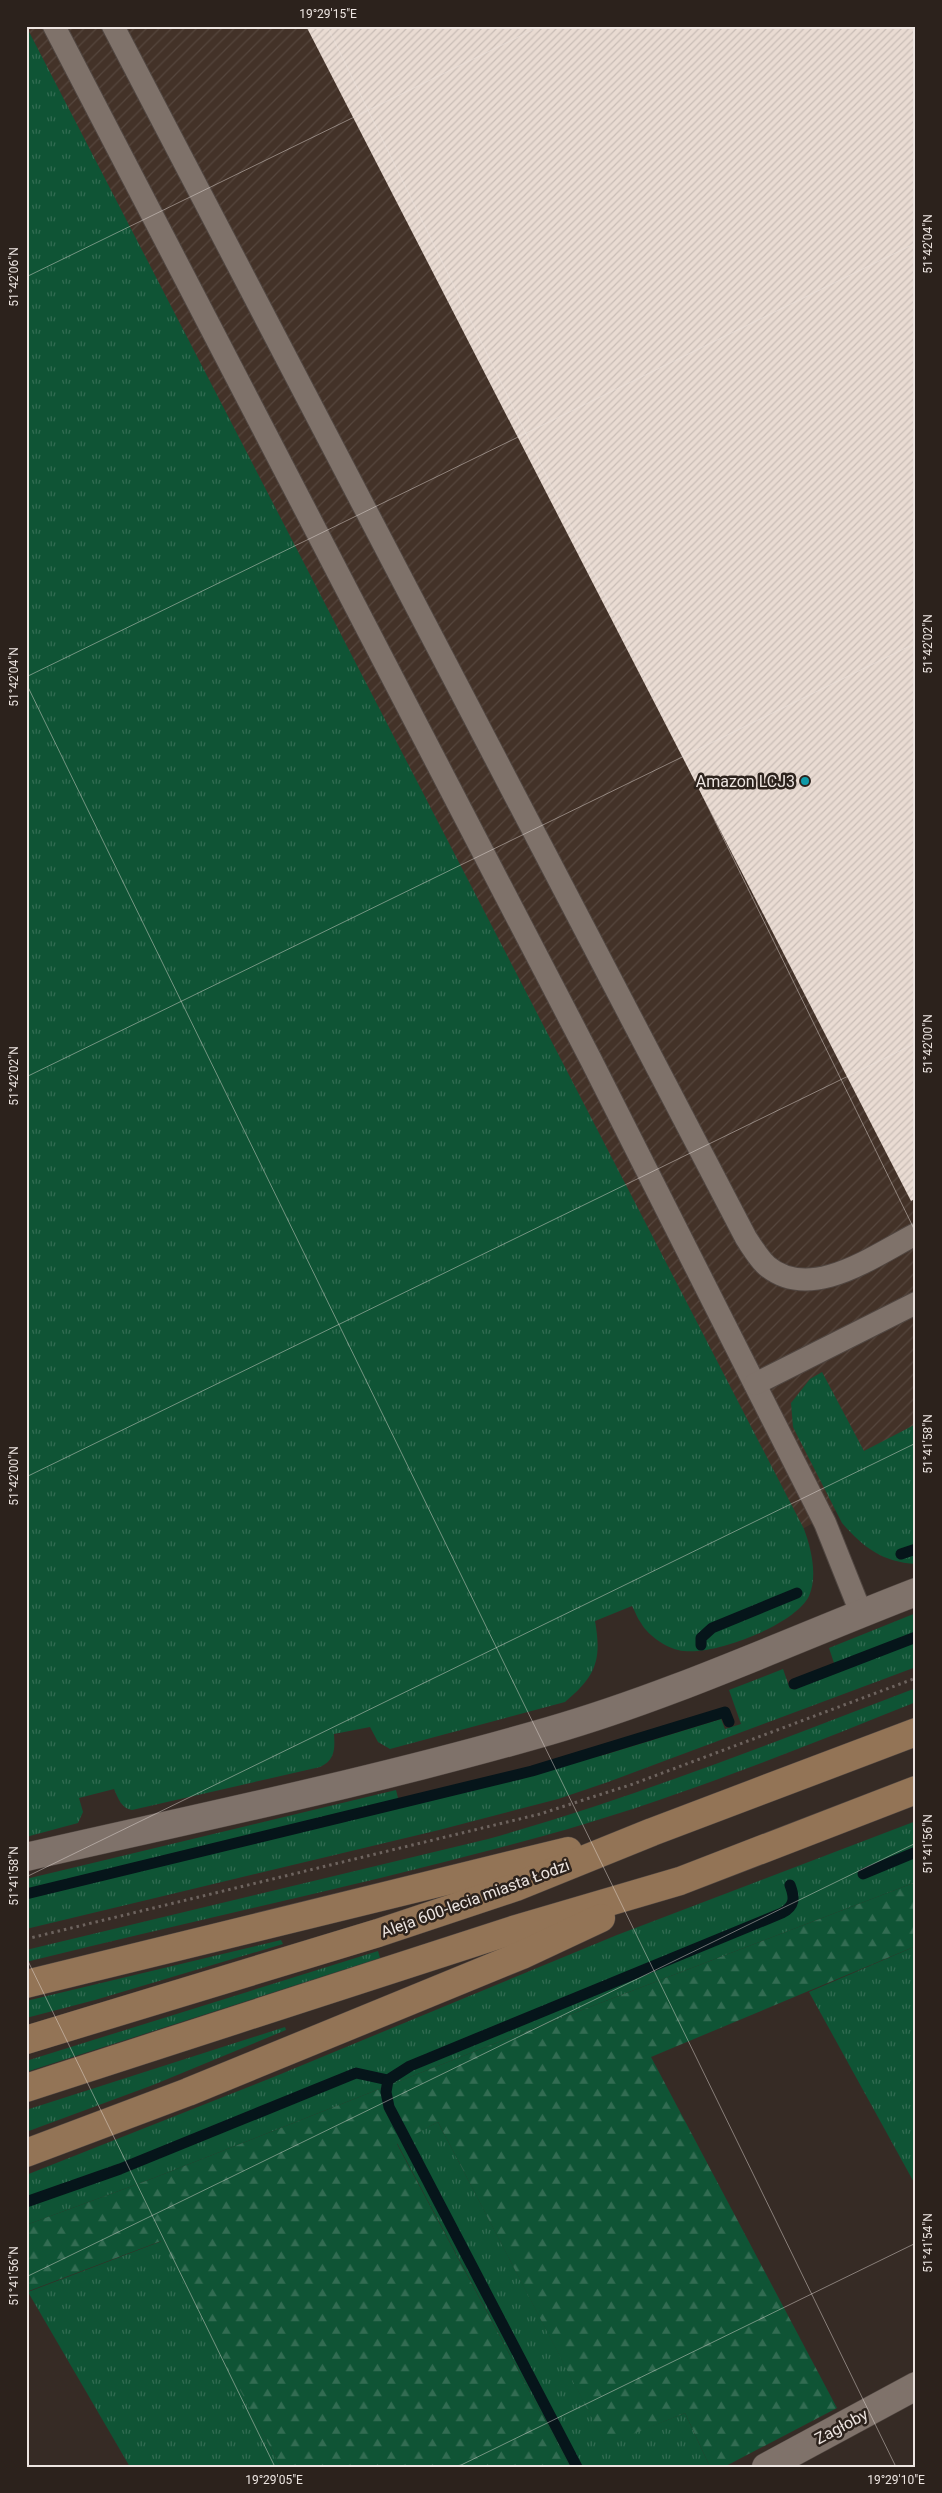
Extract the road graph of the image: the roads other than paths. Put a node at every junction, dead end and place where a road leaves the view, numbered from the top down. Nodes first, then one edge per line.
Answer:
1 (54, 26) edge
2 (113, 26) edge
3 (916, 1234) edge
4 (916, 1303) edge
5 (755, 1384) junction
6 (916, 1592) edge
7 (861, 1613) junction
8 (916, 1732) edge
9 (916, 1790) edge
10 (652, 1832) junction
11 (26, 1857) edge
12 (680, 1881) junction
13 (26, 1984) edge
14 (26, 2040) edge
15 (26, 2088) edge
16 (26, 2153) edge
17 (916, 2386) edge
18 (766, 2467) edge

1 - 5 lane
2 - 3 lane
4 - 5 lane
5 - 7 lane
6 - 7 street
7 - 11 street
8 - 10 main road, Aleja 600-lecia miasta Łodzi
9 - 12 main road
10 - 13 main road
10 - 14 main road, Aleja 600-lecia miasta Łodzi
12 - 15 main road
12 - 16 main road
17 - 18 street, Zagłoby

